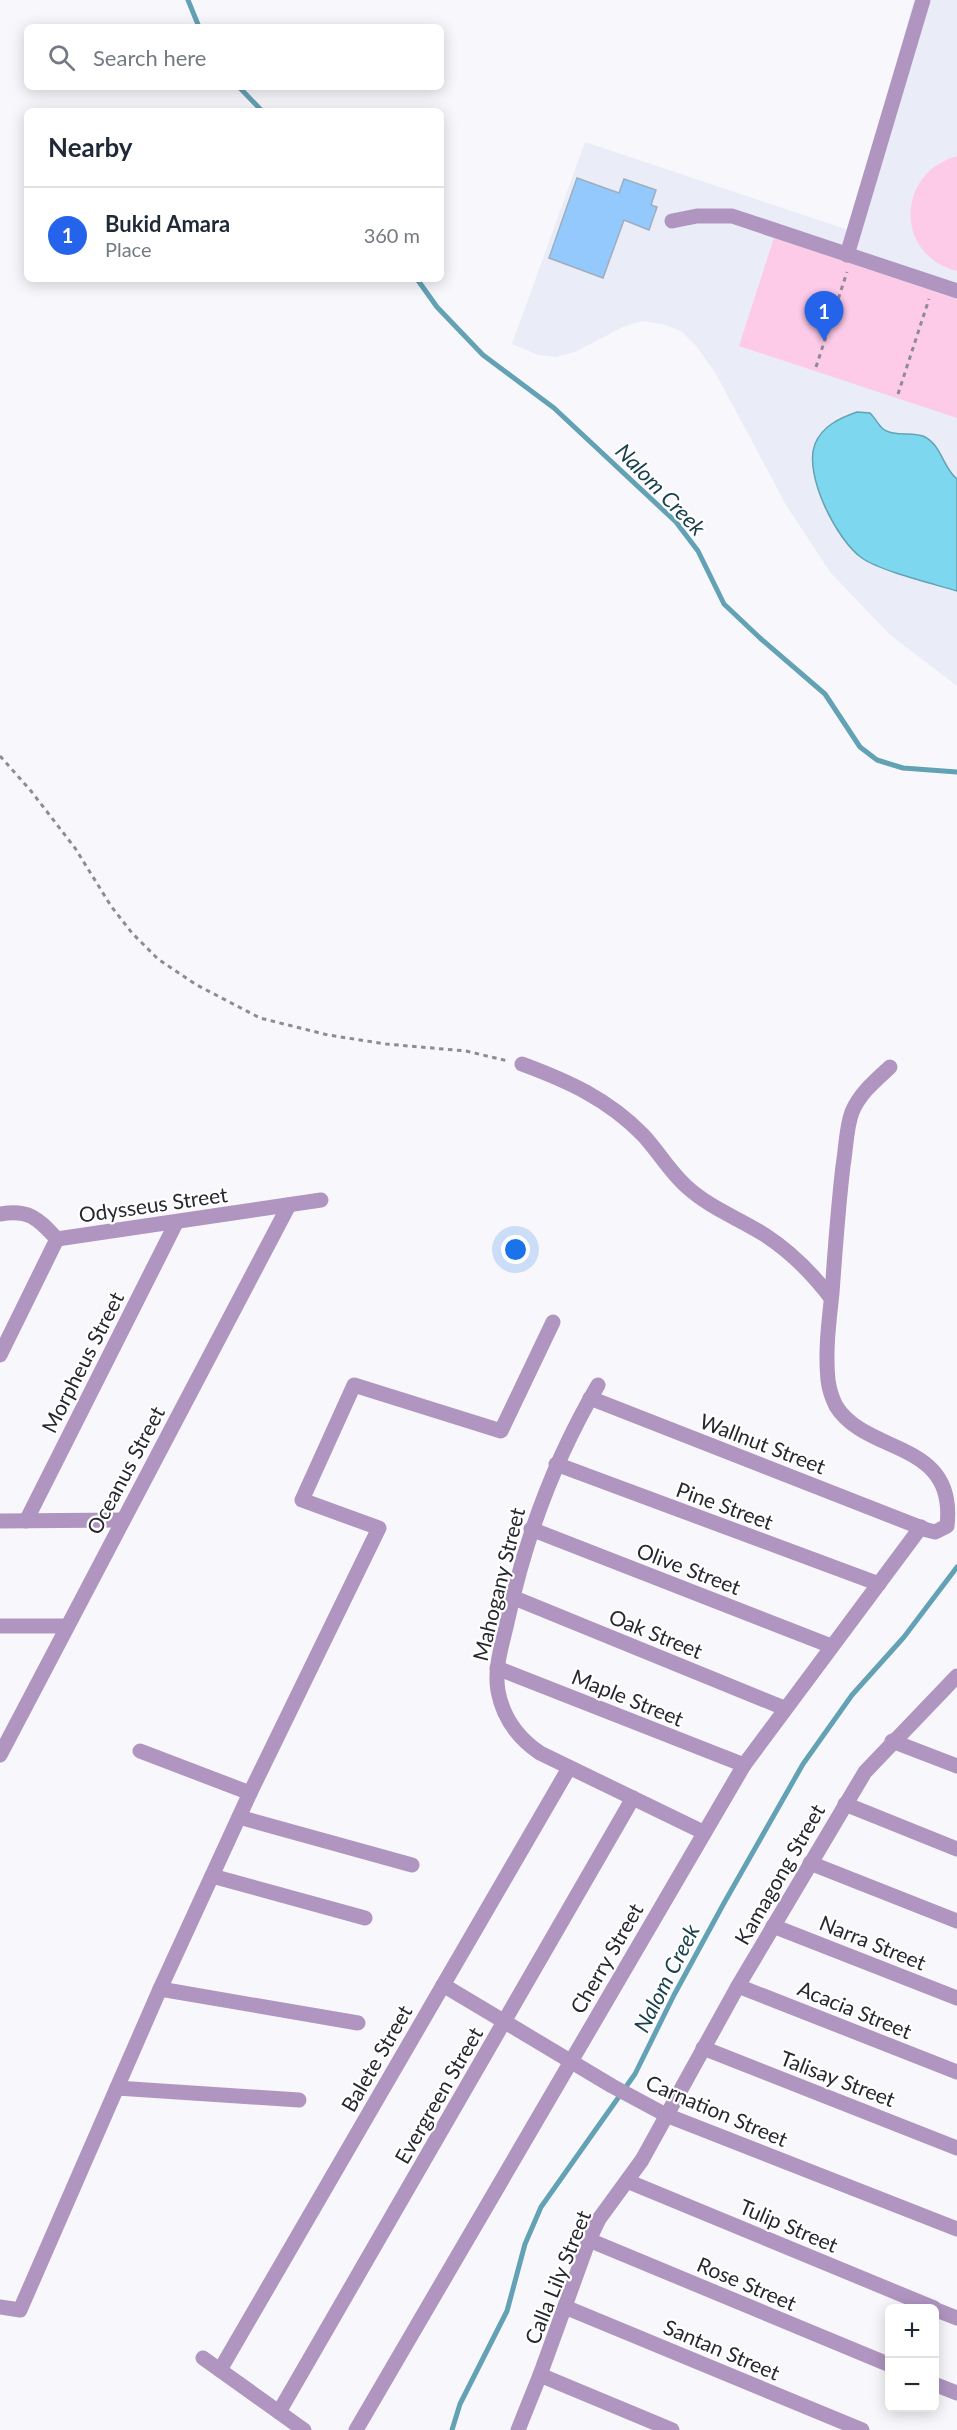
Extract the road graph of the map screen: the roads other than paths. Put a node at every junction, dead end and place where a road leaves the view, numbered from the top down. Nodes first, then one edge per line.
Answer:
1 (923, 0) edge
2 (672, 221) dead end
3 (850, 255) junction
4 (957, 291) edge
5 (522, 1064) road end
6 (890, 1067) dead end
7 (321, 1200) dead end
8 (289, 1205) junction
9 (0, 1214) edge
10 (176, 1223) junction
11 (57, 1239) junction
12 (831, 1298) junction
13 (553, 1322) dead end
14 (7, 1328) edge
15 (0, 1355) edge
16 (594, 1392) joint
17 (556, 1464) junction
18 (122, 1520) junction
19 (0, 1521) edge
20 (26, 1521) junction
21 (921, 1527) junction
22 (531, 1529) junction
23 (879, 1584) junction
24 (512, 1597) junction
25 (0, 1626) edge
26 (67, 1626) junction
27 (831, 1646) junction
28 (497, 1668) junction
29 (954, 1685) edge
30 (784, 1708) junction
31 (892, 1741) junction
32 (140, 1751) dead end
33 (0, 1755) edge
34 (744, 1765) junction
35 (957, 1767) edge
36 (569, 1768) junction
37 (250, 1793) junction
38 (633, 1798) junction
39 (845, 1804) junction
40 (239, 1817) junction
41 (704, 1832) junction
42 (957, 1849) edge
43 (810, 1863) junction
44 (412, 1865) dead end
45 (212, 1876) junction
46 (365, 1918) dead end
47 (957, 1921) edge
48 (773, 1926) junction
49 (443, 1984) junction
50 (738, 1986) junction
51 (160, 1989) junction
52 (957, 1998) edge
53 (504, 2021) junction
54 (358, 2023) dead end
55 (703, 2048) junction
56 (570, 2061) junction
57 (957, 2072) edge
58 (117, 2088) junction
59 (299, 2100) dead end
60 (666, 2115) junction
61 (957, 2148) edge
62 (627, 2181) junction
63 (957, 2229) edge
64 (589, 2240) junction
65 (922, 2304) edge
66 (0, 2307) edge
67 (565, 2307) junction
68 (939, 2311) edge
69 (957, 2318) edge
70 (203, 2358) dead end
71 (885, 2363) edge
72 (220, 2370) junction
73 (540, 2375) junction
74 (939, 2386) edge
75 (957, 2393) edge
76 (279, 2412) junction
77 (304, 2430) edge
78 (356, 2430) edge
79 (518, 2430) edge
80 (672, 2430) edge
81 (862, 2430) edge

1 - 3 street
2 - 3 street
3 - 4 street
5 - 12 street
6 - 12 street
7 - 8 street, Odysseus Street
8 - 10 street, Odysseus Street
8 - 18 street, Oceanus Street
9 - 11 street, Odysseus Street
10 - 11 street, Odysseus Street
10 - 20 street, Morpheus Street
11 - 14 street
12 - 21 street
13 - 37 street
14 - 15 street
16 - 17 street, Mahogany Street
16 - 21 street, Wallnut Street
17 - 22 street, Mahogany Street
17 - 23 street, Pine Street
18 - 20 street
18 - 26 street, Oceanus Street
19 - 20 street
21 - 23 street, Cherry Street
22 - 24 street, Mahogany Street
22 - 27 street, Olive Street
23 - 27 street, Cherry Street
24 - 28 street, Mahogany Street
24 - 30 street, Oak Street
25 - 26 street
26 - 33 street, Oceanus Street
27 - 30 street, Cherry Street
28 - 34 street, Maple Street
28 - 36 street, Mahogany Street
29 - 31 street, Kamagong Street
30 - 34 street, Cherry Street
31 - 35 street
31 - 39 street, Kamagong Street
32 - 37 street
34 - 41 street, Cherry Street
36 - 38 street, Mahogany Street
36 - 49 street, Balete Street
37 - 40 street
38 - 41 street, Mahogany Street
38 - 53 street, Evergreen Street
39 - 42 street
39 - 43 street, Kamagong Street
40 - 44 street
40 - 45 street
41 - 56 street, Cherry Street
43 - 47 street
43 - 48 street, Kamagong Street
45 - 46 street
45 - 51 street
48 - 50 street, Kamagong Street
48 - 52 street, Narra Street
49 - 53 street, Carnation Street
49 - 72 street, Balete Street
50 - 55 street, Kamagong Street
50 - 57 street, Acacia Street
51 - 54 street
51 - 58 street
53 - 56 street, Carnation Street
53 - 76 street, Evergreen Street
55 - 60 street, Kamagong Street
55 - 61 street, Talisay Street
56 - 60 street, Carnation Street
56 - 78 street, Cherry Street
58 - 59 street
58 - 66 street
60 - 62 street, Calla Lily Street
60 - 63 street, Carnation Street
62 - 64 street, Calla Lily Street
62 - 65 street, Tulip Street
64 - 67 street, Calla Lily Street
64 - 71 street, Rose Street
67 - 73 street, Calla Lily Street
67 - 81 street, Santan Street
68 - 69 street, Tulip Street
70 - 72 street
72 - 76 street
73 - 79 street, Calla Lily Street
73 - 80 street
74 - 75 street
76 - 77 street

